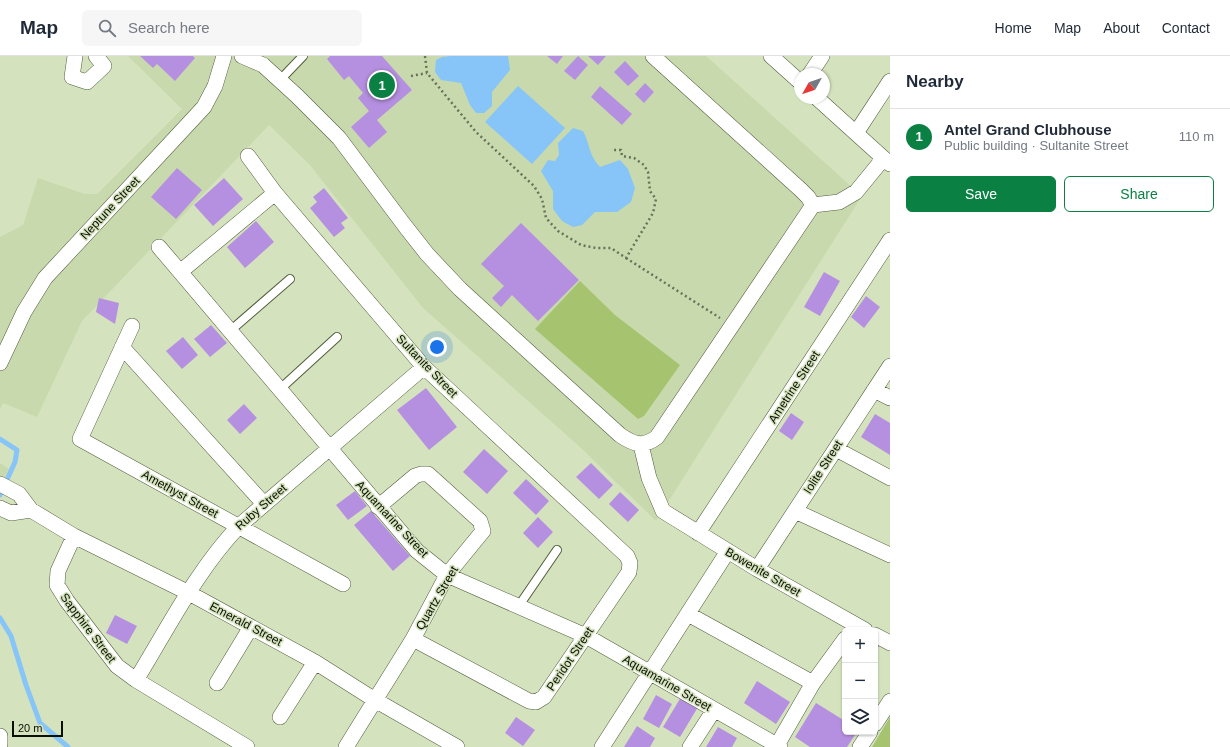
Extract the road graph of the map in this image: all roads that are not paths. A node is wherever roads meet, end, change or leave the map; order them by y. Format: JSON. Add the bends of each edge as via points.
{"nodes":[{"id":1,"x":74,"y":56,"type":"edge"},
{"id":2,"x":96,"y":56,"type":"edge"},
{"id":3,"x":224,"y":56,"type":"edge"},
{"id":4,"x":303,"y":56,"type":"edge"},
{"id":5,"x":653,"y":56,"type":"edge"},
{"id":6,"x":771,"y":56,"type":"edge"},
{"id":7,"x":822,"y":56,"type":"edge"},
{"id":8,"x":252,"y":58,"type":"edge"},
{"id":9,"x":814,"y":68,"type":"edge"},
{"id":10,"x":794,"y":77,"type":"edge"},
{"id":11,"x":280,"y":80,"type":"junction"},
{"id":12,"x":890,"y":80,"type":"edge"},
{"id":13,"x":824,"y":104,"type":"edge"},
{"id":14,"x":856,"y":133,"type":"junction"},
{"id":15,"x":248,"y":156,"type":"dead end"},
{"id":16,"x":887,"y":161,"type":"edge"},
{"id":17,"x":275,"y":193,"type":"junction"},
{"id":18,"x":812,"y":205,"type":"junction"},
{"id":19,"x":889,"y":241,"type":"edge"},
{"id":20,"x":159,"y":248,"type":"dead end"},
{"id":21,"x":180,"y":272,"type":"junction"},
{"id":22,"x":290,"y":279,"type":"dead end"},
{"id":23,"x":132,"y":326,"type":"dead end"},
{"id":24,"x":230,"y":331,"type":"junction"},
{"id":25,"x":337,"y":337,"type":"dead end"},
{"id":26,"x":122,"y":346,"type":"junction"},
{"id":27,"x":0,"y":364,"type":"edge"},
{"id":28,"x":890,"y":366,"type":"edge"},
{"id":29,"x":424,"y":367,"type":"junction"},
{"id":30,"x":280,"y":390,"type":"junction"},
{"id":31,"x":874,"y":390,"type":"junction"},
{"id":32,"x":890,"y":398,"type":"edge"},
{"id":33,"x":641,"y":445,"type":"junction"},
{"id":34,"x":329,"y":449,"type":"junction"},
{"id":35,"x":836,"y":449,"type":"junction"},
{"id":36,"x":890,"y":478,"type":"edge"},
{"id":37,"x":0,"y":484,"type":"edge"},
{"id":38,"x":264,"y":504,"type":"junction"},
{"id":39,"x":378,"y":507,"type":"junction"},
{"id":40,"x":0,"y":508,"type":"edge"},
{"id":41,"x":31,"y":510,"type":"junction"},
{"id":42,"x":795,"y":511,"type":"junction"},
{"id":43,"x":239,"y":526,"type":"junction"},
{"id":44,"x":698,"y":533,"type":"junction"},
{"id":45,"x":74,"y":536,"type":"junction"},
{"id":46,"x":557,"y":550,"type":"dead end"},
{"id":47,"x":728,"y":551,"type":"junction"},
{"id":48,"x":890,"y":555,"type":"edge"},
{"id":49,"x":627,"y":556,"type":"joint"},
{"id":50,"x":757,"y":569,"type":"junction"},
{"id":51,"x":447,"y":574,"type":"junction"},
{"id":52,"x":343,"y":584,"type":"dead end"},
{"id":53,"x":189,"y":593,"type":"junction"},
{"id":54,"x":518,"y":607,"type":"junction"},
{"id":55,"x":688,"y":614,"type":"junction"},
{"id":56,"x":251,"y":626,"type":"junction"},
{"id":57,"x":855,"y":627,"type":"edge"},
{"id":58,"x":586,"y":636,"type":"junction"},
{"id":59,"x":878,"y":637,"type":"edge"},
{"id":60,"x":413,"y":639,"type":"junction"},
{"id":61,"x":842,"y":643,"type":"edge"},
{"id":62,"x":890,"y":643,"type":"edge"},
{"id":63,"x":315,"y":662,"type":"junction"},
{"id":64,"x":650,"y":674,"type":"junction"},
{"id":65,"x":136,"y":680,"type":"junction"},
{"id":66,"x":217,"y":683,"type":"dead end"},
{"id":67,"x":813,"y":683,"type":"junction"},
{"id":68,"x":375,"y":700,"type":"junction"},
{"id":69,"x":890,"y":701,"type":"edge"},
{"id":70,"x":714,"y":710,"type":"junction"},
{"id":71,"x":280,"y":716,"type":"dead end"},
{"id":72,"x":878,"y":719,"type":"edge"},
{"id":73,"x":868,"y":735,"type":"edge"},
{"id":74,"x":0,"y":736,"type":"edge"},
{"id":75,"x":433,"y":742,"type":"edge"},
{"id":76,"x":0,"y":744,"type":"edge"},
{"id":77,"x":778,"y":746,"type":"edge"},
{"id":78,"x":247,"y":747,"type":"edge"},
{"id":79,"x":346,"y":747,"type":"edge"},
{"id":80,"x":457,"y":747,"type":"edge"},
{"id":81,"x":602,"y":747,"type":"edge"},
{"id":82,"x":690,"y":747,"type":"edge"},
{"id":83,"x":860,"y":747,"type":"edge"}],
"edges":[{"from":1,"to":2,"type":"street","via":[[72,77],[87,82],[104,66]]},
{"from":3,"to":27,"type":"street","name":"Neptune Street","via":[[215,86],[204,107],[45,278],[24,312]]},
{"from":4,"to":11,"type":"lane"},
{"from":5,"to":18,"type":"street","via":[[801,190]]},
{"from":6,"to":10,"type":"street"},
{"from":7,"to":9,"type":"street"},
{"from":8,"to":11,"type":"street"},
{"from":11,"to":33,"type":"street","via":[[339,138],[427,254],[460,289],[620,434],[630,442]]},
{"from":12,"to":14,"type":"street"},
{"from":13,"to":14,"type":"street"},
{"from":14,"to":16,"type":"street"},
{"from":15,"to":17,"type":"street","name":"Sultanite Street"},
{"from":16,"to":18,"type":"street","via":[[856,192],[839,202]]},
{"from":17,"to":21,"type":"street"},
{"from":17,"to":29,"type":"street","name":"Sultanite Street"},
{"from":18,"to":33,"type":"street","via":[[657,437]]},
{"from":19,"to":44,"type":"street","name":"Ametrine Street"},
{"from":20,"to":21,"type":"street","name":"Aquamarine Street"},
{"from":21,"to":24,"type":"street","name":"Aquamarine Street"},
{"from":22,"to":24,"type":"lane"},
{"from":23,"to":26,"type":"street"},
{"from":24,"to":30,"type":"street","name":"Aquamarine Street"},
{"from":25,"to":30,"type":"lane"},
{"from":26,"to":38,"type":"street"},
{"from":26,"to":43,"type":"street","name":"Amethyst Street","via":[[80,439]]},
{"from":28,"to":31,"type":"street","name":"Iolite Street"},
{"from":29,"to":34,"type":"street","name":"Ruby Street"},
{"from":29,"to":49,"type":"street","name":"Sultanite Street"},
{"from":30,"to":34,"type":"street","name":"Aquamarine Street"},
{"from":31,"to":32,"type":"street"},
{"from":31,"to":35,"type":"street","name":"Iolite Street"},
{"from":33,"to":44,"type":"street","name":"Bowenite Street","via":[[649,478],[663,511]]},
{"from":34,"to":38,"type":"street","name":"Ruby Street"},
{"from":34,"to":39,"type":"street","name":"Aquamarine Street"},
{"from":35,"to":36,"type":"street"},
{"from":35,"to":42,"type":"street","name":"Iolite Street"},
{"from":37,"to":41,"type":"street","name":"Emerald Street","via":[[19,494]]},
{"from":38,"to":43,"type":"street","name":"Ruby Street"},
{"from":39,"to":51,"type":"street","name":"Aquamarine Street","via":[[417,551]]},
{"from":39,"to":51,"type":"street","name":"Quartz Street","via":[[415,476],[428,474],[480,520],[483,531]]},
{"from":40,"to":41,"type":"street","via":[[11,513]]},
{"from":41,"to":45,"type":"street","name":"Emerald Street"},
{"from":42,"to":48,"type":"street"},
{"from":42,"to":50,"type":"street","name":"Iolite Street"},
{"from":43,"to":52,"type":"street","name":"Amethyst Street"},
{"from":43,"to":53,"type":"street","name":"Ruby Street","via":[[225,541]]},
{"from":44,"to":47,"type":"street","name":"Bowenite Street"},
{"from":45,"to":53,"type":"street","name":"Emerald Street"},
{"from":45,"to":65,"type":"street","name":"Sapphire Street","via":[[58,571],[57,585],[117,666]]},
{"from":46,"to":54,"type":"lane"},
{"from":47,"to":50,"type":"street","name":"Bowenite Street"},
{"from":47,"to":55,"type":"street"},
{"from":49,"to":58,"type":"street","name":"Peridot Street","via":[[630,563],[629,572]]},
{"from":50,"to":57,"type":"street","name":"Bowenite Street"},
{"from":51,"to":54,"type":"street","name":"Aquamarine Street"},
{"from":51,"to":60,"type":"street","name":"Quartz Street"},
{"from":53,"to":56,"type":"street","name":"Emerald Street"},
{"from":53,"to":65,"type":"street","name":"Ruby Street"},
{"from":54,"to":58,"type":"street","name":"Aquamarine Street"},
{"from":55,"to":64,"type":"street"},
{"from":55,"to":67,"type":"street"},
{"from":56,"to":63,"type":"street","name":"Emerald Street"},
{"from":56,"to":66,"type":"street"},
{"from":58,"to":60,"type":"street","name":"Peridot Street","via":[[544,697],[536,702],[529,701]]},
{"from":58,"to":64,"type":"street","name":"Aquamarine Street"},
{"from":59,"to":62,"type":"street"},
{"from":60,"to":68,"type":"street","name":"Quartz Street"},
{"from":61,"to":67,"type":"street"},
{"from":63,"to":68,"type":"street","name":"Emerald Street"},
{"from":63,"to":71,"type":"street"},
{"from":64,"to":70,"type":"street","name":"Aquamarine Street"},
{"from":64,"to":81,"type":"street"},
{"from":65,"to":78,"type":"street","name":"Sapphire Street"},
{"from":67,"to":77,"type":"street"},
{"from":68,"to":75,"type":"street","name":"Emerald Street"},
{"from":68,"to":79,"type":"street","name":"Quartz Street"},
{"from":69,"to":72,"type":"street"},
{"from":70,"to":77,"type":"street","name":"Aquamarine Street"},
{"from":70,"to":82,"type":"street"},
{"from":73,"to":83,"type":"street"},
{"from":74,"to":76,"type":"street"},
{"from":75,"to":80,"type":"street","name":"Emerald Street"}]}
